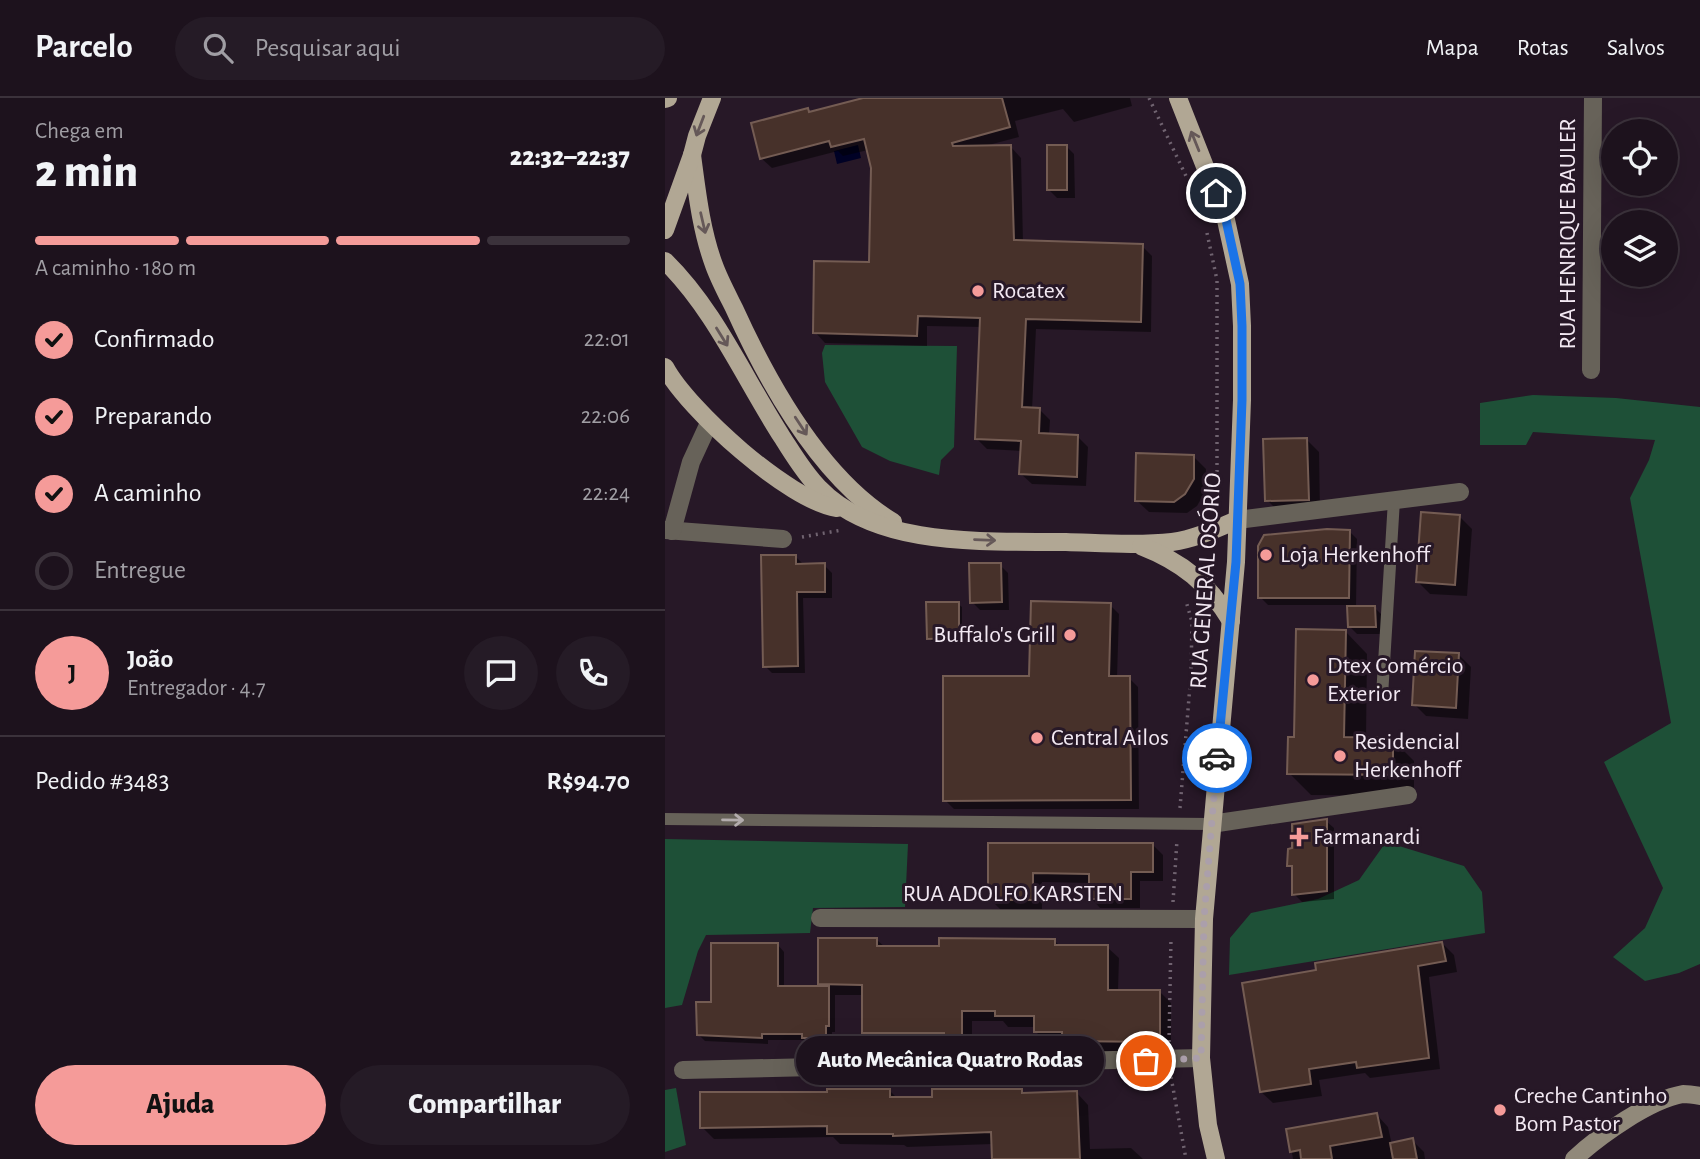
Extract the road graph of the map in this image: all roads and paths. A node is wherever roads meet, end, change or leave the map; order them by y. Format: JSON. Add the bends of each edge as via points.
{"nodes":[{"id":1,"x":712,"y":98,"type":"edge"},
{"id":2,"x":1149,"y":98,"type":"edge"},
{"id":3,"x":1178,"y":98,"type":"edge"},
{"id":4,"x":1594,"y":98,"type":"edge"},
{"id":5,"x":692,"y":155,"type":"junction"},
{"id":6,"x":1190,"y":186,"type":"dead end"},
{"id":7,"x":1205,"y":224,"type":"dead end"},
{"id":8,"x":665,"y":230,"type":"edge"},
{"id":9,"x":665,"y":261,"type":"edge"},
{"id":10,"x":665,"y":367,"type":"edge"},
{"id":11,"x":1591,"y":370,"type":"dead end"},
{"id":12,"x":709,"y":424,"type":"junction"},
{"id":13,"x":1460,"y":492,"type":"dead end"},
{"id":14,"x":1394,"y":500,"type":"junction"},
{"id":15,"x":1208,"y":506,"type":"dead end"},
{"id":16,"x":855,"y":514,"type":"junction"},
{"id":17,"x":1237,"y":520,"type":"junction"},
{"id":18,"x":669,"y":530,"type":"edge"},
{"id":19,"x":916,"y":536,"type":"junction"},
{"id":20,"x":783,"y":539,"type":"joint"},
{"id":21,"x":1134,"y":544,"type":"junction"},
{"id":22,"x":1186,"y":601,"type":"dead end"},
{"id":23,"x":1231,"y":621,"type":"junction"},
{"id":24,"x":1382,"y":696,"type":"dead end"},
{"id":25,"x":1408,"y":795,"type":"dead end"},
{"id":26,"x":665,"y":819,"type":"edge"},
{"id":27,"x":1211,"y":824,"type":"junction"},
{"id":28,"x":1178,"y":825,"type":"junction"},
{"id":29,"x":821,"y":918,"type":"dead end"},
{"id":30,"x":1171,"y":919,"type":"junction"},
{"id":31,"x":1204,"y":919,"type":"junction"},
{"id":32,"x":1201,"y":1058,"type":"junction"},
{"id":33,"x":1168,"y":1060,"type":"junction"},
{"id":34,"x":683,"y":1070,"type":"dead end"},
{"id":35,"x":1700,"y":1096,"type":"edge"},
{"id":36,"x":1187,"y":1159,"type":"edge"},
{"id":37,"x":1216,"y":1159,"type":"edge"},
{"id":38,"x":1574,"y":1159,"type":"edge"}],
"edges":[{"from":1,"to":5,"type":"main road","one_way":true},
{"from":2,"to":6,"type":"path"},
{"from":17,"to":3,"type":"main road","name":"RUA GENERAL OSÓRIO","one_way":true,"via":[[1240,284],[1226,220]]},
{"from":4,"to":11,"type":"street","name":"RUA HENRIQUE BAULER"},
{"from":5,"to":8,"type":"main road"},
{"from":5,"to":19,"type":"main road","one_way":true,"via":[[713,264],[774,384],[804,432],[858,498]]},
{"from":7,"to":15,"type":"path","via":[[1217,279],[1217,493]]},
{"from":9,"to":16,"type":"main road","one_way":true,"via":[[722,335],[802,468],[820,490]]},
{"from":10,"to":12,"type":"main road"},
{"from":12,"to":16,"type":"main road","via":[[793,489],[823,506]]},
{"from":12,"to":18,"type":"street"},
{"from":13,"to":14,"type":"street"},
{"from":14,"to":17,"type":"street"},
{"from":14,"to":24,"type":"lane"},
{"from":16,"to":19,"type":"main road"},
{"from":16,"to":20,"type":"path","via":[[839,532]]},
{"from":17,"to":21,"type":"main road","via":[[1194,537]]},
{"from":17,"to":23,"type":"main road","name":"RUA GENERAL OSÓRIO"},
{"from":18,"to":20,"type":"street"},
{"from":19,"to":21,"type":"main road","one_way":true},
{"from":21,"to":23,"type":"main road","via":[[1192,572]]},
{"from":22,"to":28,"type":"path","via":[[1192,622],[1191,673]]},
{"from":23,"to":27,"type":"main road","name":"RUA GENERAL OSÓRIO"},
{"from":25,"to":27,"type":"street"},
{"from":26,"to":28,"type":"lane","one_way":true},
{"from":27,"to":28,"type":"lane"},
{"from":27,"to":31,"type":"main road","name":"RUA GENERAL OSÓRIO"},
{"from":28,"to":30,"type":"path"},
{"from":29,"to":30,"type":"street","name":"RUA ADOLFO KARSTEN"},
{"from":30,"to":31,"type":"street","name":"RUA ADOLFO KARSTEN"},
{"from":30,"to":33,"type":"path"},
{"from":31,"to":32,"type":"main road","name":"RUA GENERAL OSÓRIO"},
{"from":32,"to":33,"type":"street"},
{"from":32,"to":37,"type":"main road","name":"RUA GENERAL OSÓRIO"},
{"from":33,"to":34,"type":"street"},
{"from":33,"to":36,"type":"path"},
{"from":35,"to":38,"type":"main road","via":[[1684,1094],[1653,1106],[1614,1126]]}]}
